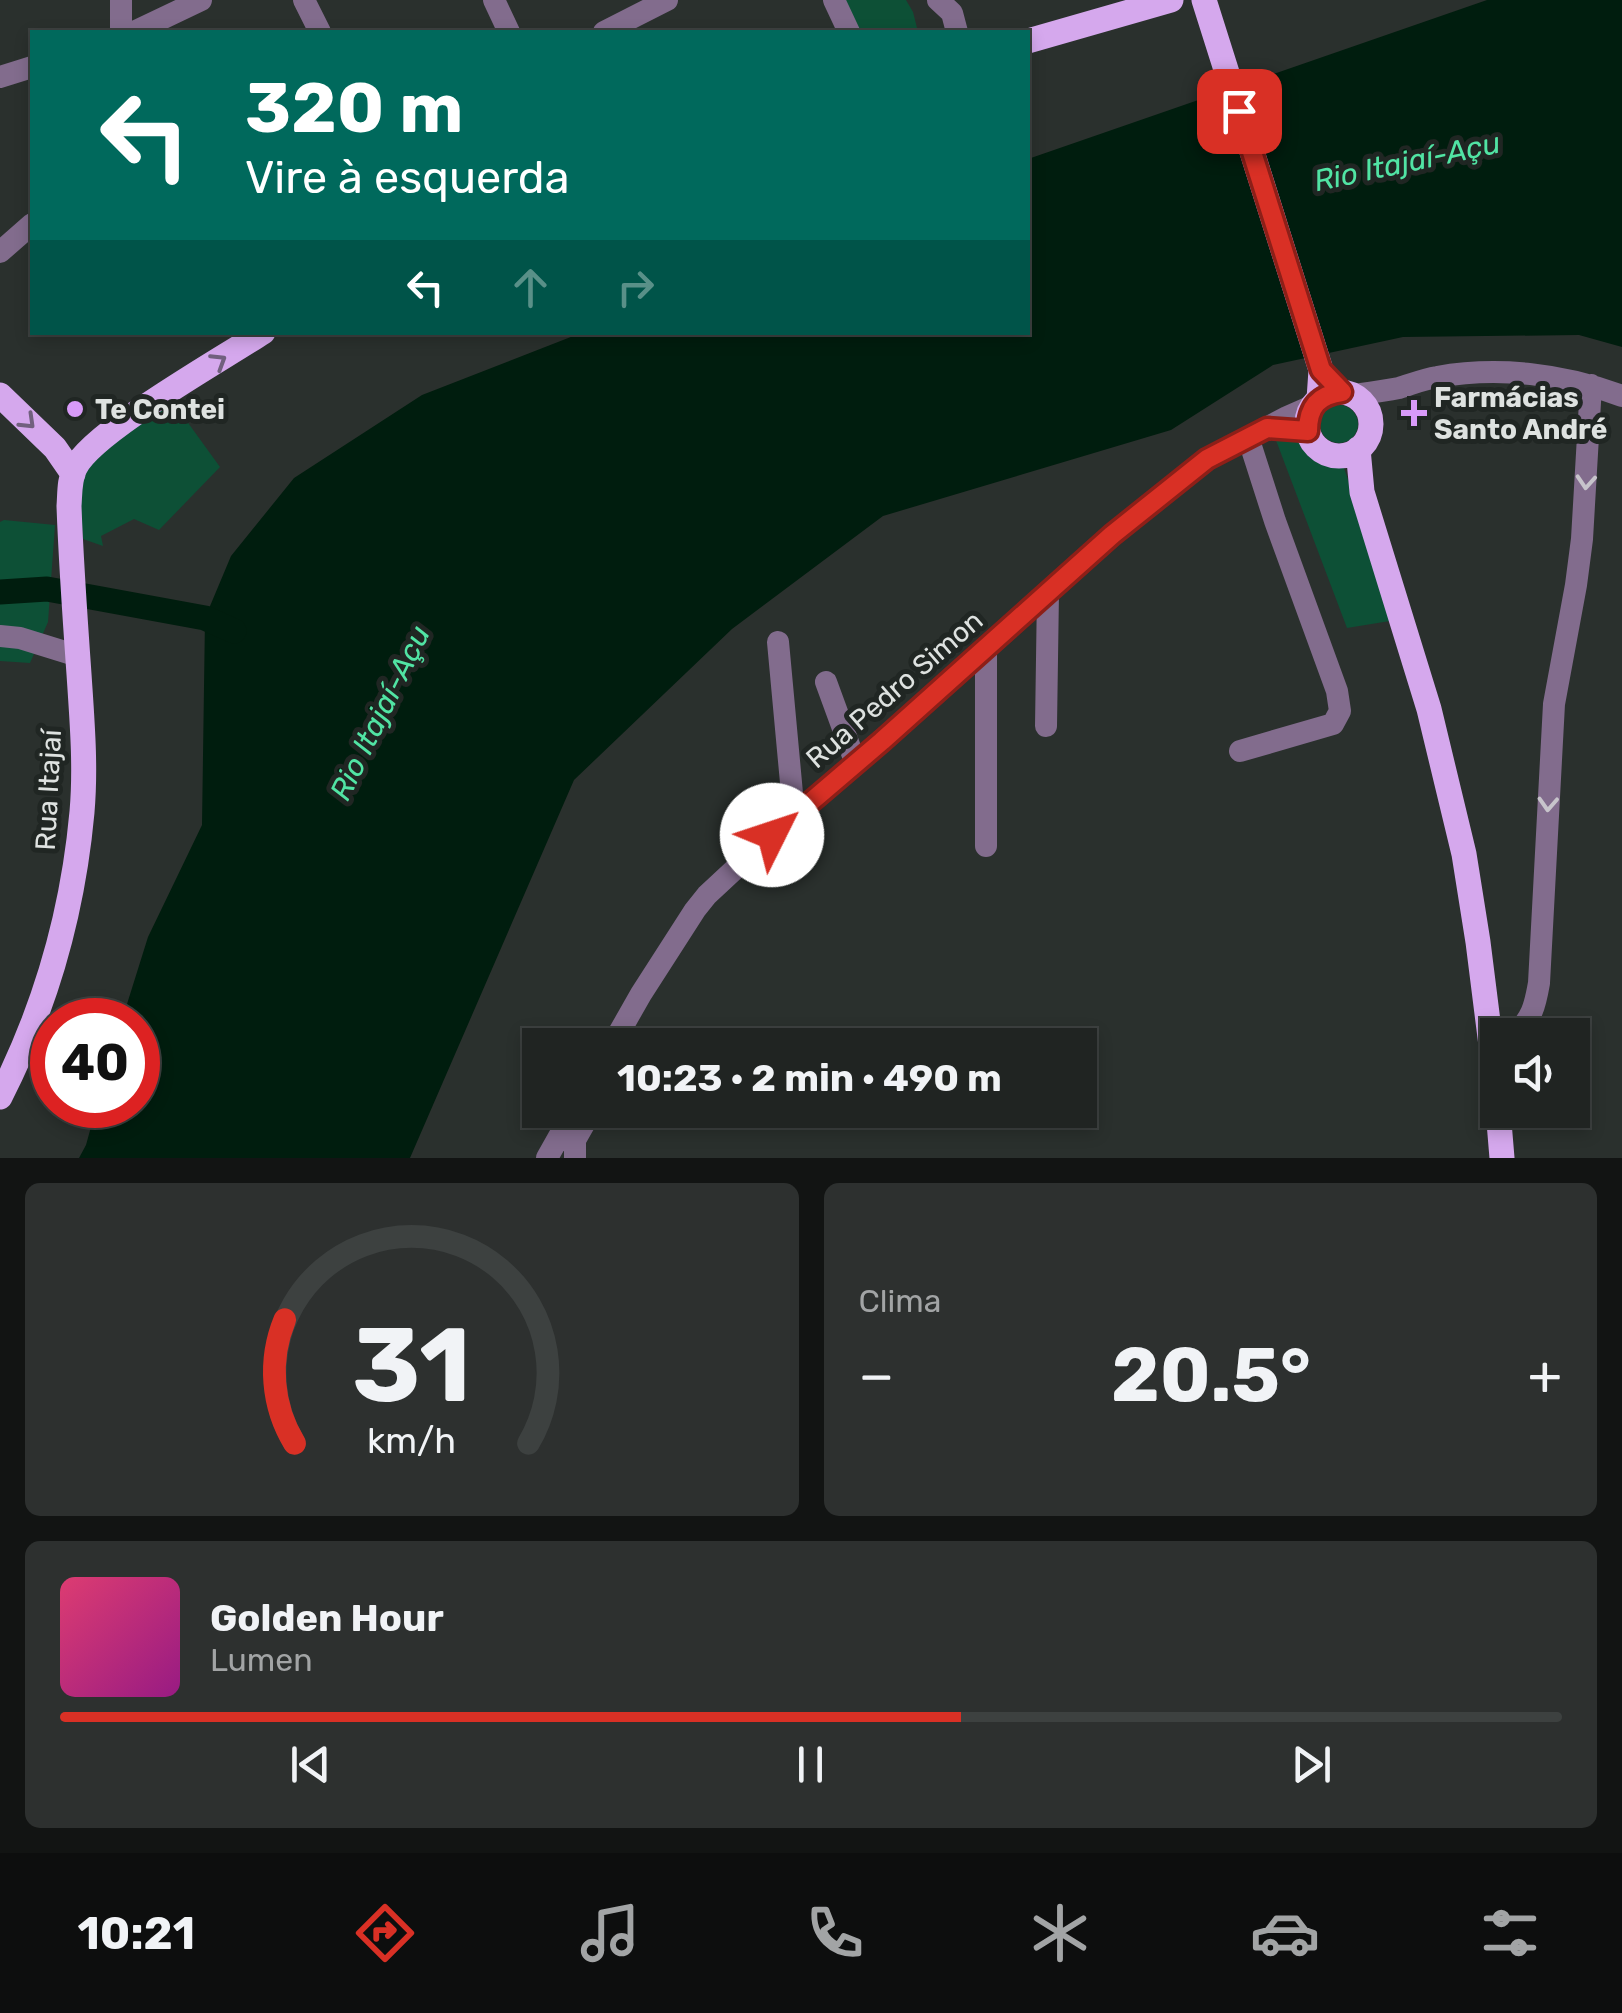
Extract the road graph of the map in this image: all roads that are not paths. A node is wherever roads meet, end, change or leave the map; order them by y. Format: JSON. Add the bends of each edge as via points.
{"nodes":[{"id":1,"x":121,"y":0,"type":"edge"},
{"id":2,"x":201,"y":0,"type":"edge"},
{"id":3,"x":304,"y":0,"type":"edge"},
{"id":4,"x":494,"y":0,"type":"edge"},
{"id":5,"x":667,"y":0,"type":"edge"},
{"id":6,"x":834,"y":0,"type":"edge"},
{"id":7,"x":938,"y":0,"type":"edge"},
{"id":8,"x":1171,"y":0,"type":"edge"},
{"id":9,"x":1204,"y":0,"type":"edge"},
{"id":10,"x":121,"y":30,"type":"edge"},
{"id":11,"x":149,"y":30,"type":"edge"},
{"id":12,"x":319,"y":30,"type":"edge"},
{"id":13,"x":508,"y":30,"type":"edge"},
{"id":14,"x":608,"y":30,"type":"edge"},
{"id":15,"x":847,"y":30,"type":"edge"},
{"id":16,"x":957,"y":30,"type":"edge"},
{"id":17,"x":1030,"y":40,"type":"edge"},
{"id":18,"x":30,"y":68,"type":"edge"},
{"id":19,"x":0,"y":78,"type":"edge"},
{"id":20,"x":258,"y":335,"type":"edge"},
{"id":21,"x":1591,"y":385,"type":"junction"},
{"id":22,"x":0,"y":396,"type":"edge"},
{"id":23,"x":1622,"y":396,"type":"edge"},
{"id":24,"x":1334,"y":406,"type":"junction"},
{"id":25,"x":1258,"y":433,"type":"junction"},
{"id":26,"x":1348,"y":452,"type":"junction"},
{"id":27,"x":77,"y":466,"type":"junction"},
{"id":28,"x":1048,"y":592,"type":"junction"},
{"id":29,"x":0,"y":636,"type":"edge"},
{"id":30,"x":778,"y":642,"type":"dead end"},
{"id":31,"x":77,"y":649,"type":"junction"},
{"id":32,"x":986,"y":649,"type":"junction"},
{"id":33,"x":826,"y":682,"type":"dead end"},
{"id":34,"x":1046,"y":726,"type":"dead end"},
{"id":35,"x":1240,"y":751,"type":"dead end"},
{"id":36,"x":856,"y":764,"type":"junction"},
{"id":37,"x":794,"y":814,"type":"junction"},
{"id":38,"x":986,"y":846,"type":"dead end"},
{"id":39,"x":1497,"y":1018,"type":"edge"},
{"id":40,"x":1530,"y":1018,"type":"edge"},
{"id":41,"x":622,"y":1028,"type":"edge"},
{"id":42,"x":0,"y":1097,"type":"edge"},
{"id":43,"x":564,"y":1128,"type":"edge"},
{"id":44,"x":581,"y":1128,"type":"edge"},
{"id":45,"x":1500,"y":1128,"type":"edge"},
{"id":46,"x":546,"y":1158,"type":"edge"},
{"id":47,"x":575,"y":1158,"type":"edge"},
{"id":48,"x":1502,"y":1158,"type":"edge"}],
"edges":[{"from":1,"to":10,"type":"street"},
{"from":2,"to":11,"type":"street"},
{"from":3,"to":12,"type":"street"},
{"from":4,"to":13,"type":"street"},
{"from":5,"to":14,"type":"street"},
{"from":6,"to":15,"type":"street"},
{"from":7,"to":16,"type":"street"},
{"from":8,"to":17,"type":"main road"},
{"from":9,"to":24,"type":"main road"},
{"from":18,"to":19,"type":"street"},
{"from":27,"to":20,"type":"main road","one_way":true,"via":[[108,433]]},
{"from":21,"to":23,"type":"street"},
{"from":21,"to":24,"type":"street","name":"Rua Pedro Simon","via":[[1504,373],[1435,377]]},
{"from":21,"to":40,"type":"street","one_way":true,"via":[[1580,554],[1554,704],[1539,983]]},
{"from":22,"to":27,"type":"main road","one_way":true},
{"from":24,"to":25,"type":"street","name":"Rua Pedro Simon"},
{"from":24,"to":26,"type":"main road","via":[[1316,446]]},
{"from":24,"to":26,"type":"main road","via":[[1371,421],[1370,432]]},
{"from":25,"to":28,"type":"street","name":"Rua Pedro Simon","via":[[1207,459]]},
{"from":25,"to":35,"type":"street","via":[[1274,521],[1340,711],[1333,724]]},
{"from":26,"to":39,"type":"main road","via":[[1446,774]]},
{"from":27,"to":31,"type":"main road","name":"Rua Itajaí","via":[[69,506]]},
{"from":28,"to":32,"type":"street","name":"Rua Pedro Simon"},
{"from":28,"to":34,"type":"street"},
{"from":29,"to":31,"type":"street"},
{"from":30,"to":37,"type":"street"},
{"from":31,"to":42,"type":"main road","name":"Rua Itajaí","via":[[83,781],[75,865],[59,945]]},
{"from":32,"to":36,"type":"street","name":"Rua Pedro Simon"},
{"from":32,"to":38,"type":"street"},
{"from":33,"to":36,"type":"street"},
{"from":36,"to":37,"type":"street","name":"Rua Pedro Simon"},
{"from":37,"to":41,"type":"street","name":"Rua Pedro Simon","via":[[707,895]]},
{"from":43,"to":46,"type":"street"},
{"from":44,"to":47,"type":"street"},
{"from":45,"to":48,"type":"main road"}]}
